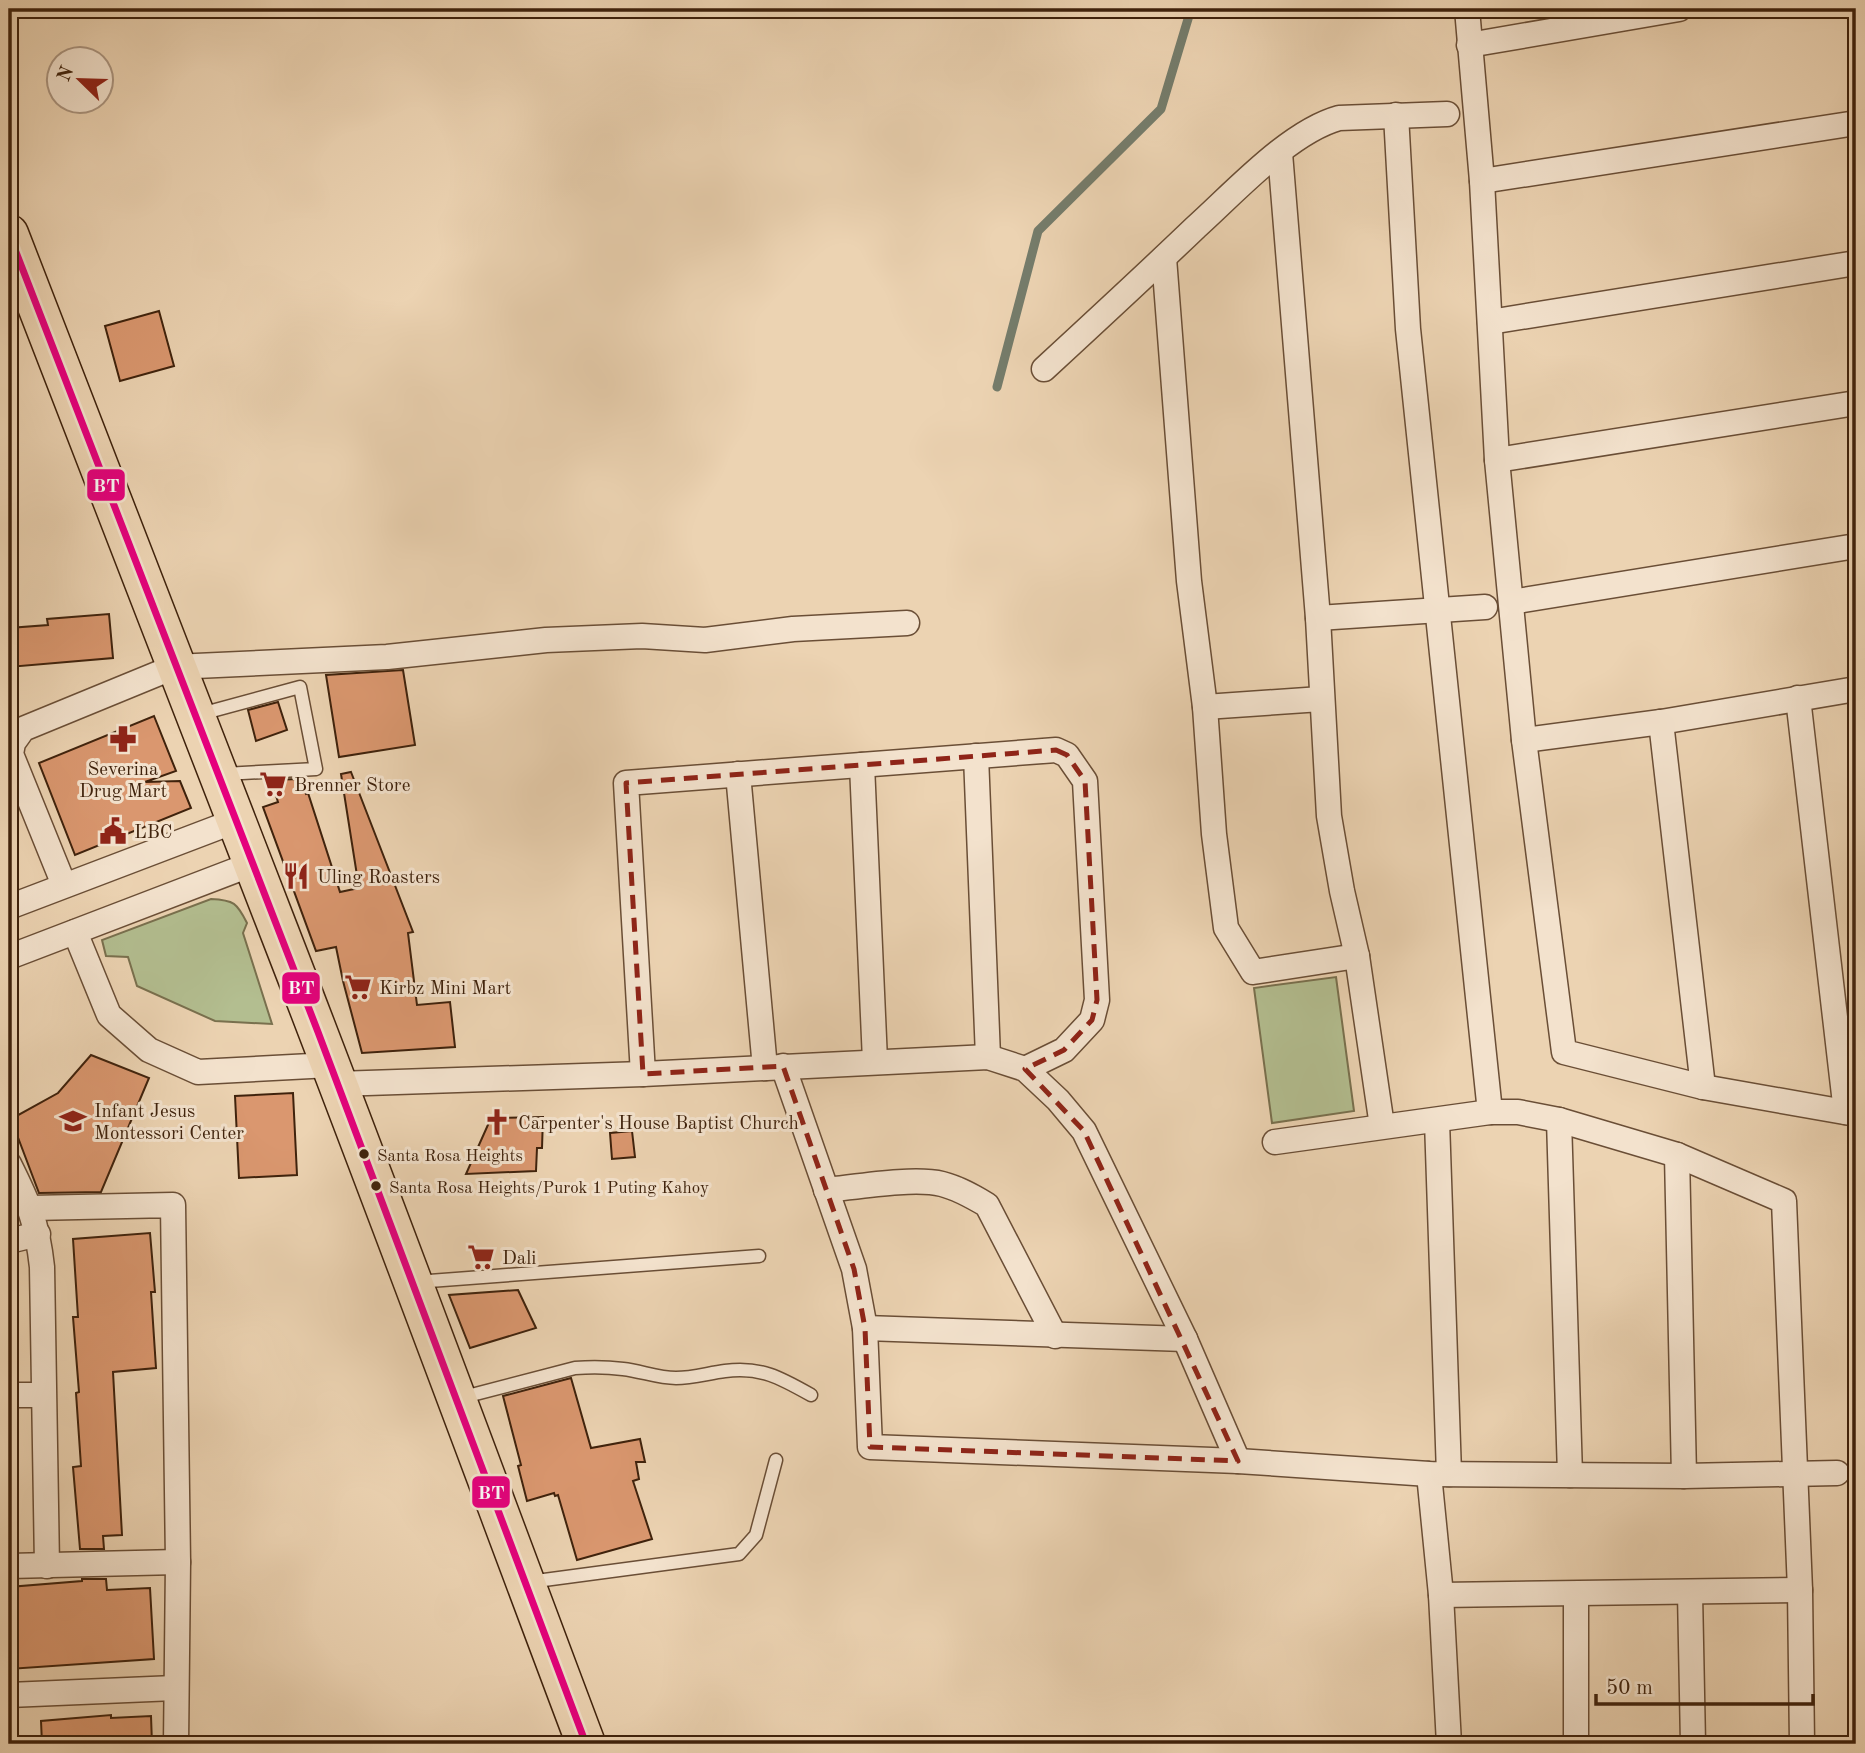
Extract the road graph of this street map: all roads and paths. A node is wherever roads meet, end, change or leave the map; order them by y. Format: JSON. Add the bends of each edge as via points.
{"nodes":[{"id":1,"x":1466,"y":9,"type":"edge"},
{"id":2,"x":1679,"y":9,"type":"edge"},
{"id":3,"x":1469,"y":45,"type":"junction"},
{"id":4,"x":1396,"y":114,"type":"junction"},
{"id":5,"x":1447,"y":114,"type":"dead end"},
{"id":6,"x":1856,"y":123,"type":"edge"},
{"id":7,"x":1279,"y":153,"type":"junction"},
{"id":8,"x":1482,"y":181,"type":"junction"},
{"id":9,"x":9,"y":234,"type":"edge"},
{"id":10,"x":1164,"y":258,"type":"junction"},
{"id":11,"x":1856,"y":263,"type":"edge"},
{"id":12,"x":1490,"y":322,"type":"junction"},
{"id":13,"x":1044,"y":369,"type":"dead end"},
{"id":14,"x":1856,"y":403,"type":"edge"},
{"id":15,"x":1497,"y":460,"type":"junction"},
{"id":16,"x":1856,"y":546,"type":"edge"},
{"id":17,"x":1511,"y":602,"type":"junction"},
{"id":18,"x":1485,"y":607,"type":"dead end"},
{"id":19,"x":1436,"y":610,"type":"junction"},
{"id":20,"x":1318,"y":618,"type":"junction"},
{"id":21,"x":907,"y":623,"type":"dead end"},
{"id":22,"x":174,"y":667,"type":"junction"},
{"id":23,"x":1856,"y":689,"type":"edge"},
{"id":24,"x":1798,"y":698,"type":"junction"},
{"id":25,"x":1321,"y":699,"type":"junction"},
{"id":26,"x":1205,"y":707,"type":"junction"},
{"id":27,"x":193,"y":717,"type":"junction"},
{"id":28,"x":16,"y":721,"type":"edge"},
{"id":29,"x":1661,"y":722,"type":"junction"},
{"id":30,"x":1524,"y":740,"type":"junction"},
{"id":31,"x":976,"y":756,"type":"junction"},
{"id":32,"x":862,"y":765,"type":"junction"},
{"id":33,"x":738,"y":774,"type":"junction"},
{"id":34,"x":217,"y":775,"type":"junction"},
{"id":35,"x":235,"y":821,"type":"junction"},
{"id":36,"x":252,"y":864,"type":"junction"},
{"id":37,"x":64,"y":885,"type":"junction"},
{"id":38,"x":9,"y":907,"type":"edge"},
{"id":39,"x":75,"y":932,"type":"junction"},
{"id":40,"x":1357,"y":956,"type":"junction"},
{"id":41,"x":9,"y":957,"type":"edge"},
{"id":42,"x":988,"y":1057,"type":"junction"},
{"id":43,"x":875,"y":1061,"type":"junction"},
{"id":44,"x":774,"y":1067,"type":"junction"},
{"id":45,"x":1025,"y":1069,"type":"junction"},
{"id":46,"x":333,"y":1074,"type":"junction"},
{"id":47,"x":643,"y":1074,"type":"junction"},
{"id":48,"x":1703,"y":1087,"type":"junction"},
{"id":49,"x":1490,"y":1112,"type":"junction"},
{"id":50,"x":1851,"y":1113,"type":"edge"},
{"id":51,"x":1559,"y":1120,"type":"junction"},
{"id":52,"x":1437,"y":1121,"type":"junction"},
{"id":53,"x":1382,"y":1126,"type":"junction"},
{"id":54,"x":1275,"y":1142,"type":"dead end"},
{"id":55,"x":1677,"y":1155,"type":"junction"},
{"id":56,"x":9,"y":1164,"type":"edge"},
{"id":57,"x":826,"y":1190,"type":"junction"},
{"id":58,"x":31,"y":1208,"type":"junction"},
{"id":59,"x":38,"y":1234,"type":"junction"},
{"id":60,"x":9,"y":1241,"type":"edge"},
{"id":61,"x":759,"y":1256,"type":"dead end"},
{"id":62,"x":412,"y":1282,"type":"junction"},
{"id":63,"x":865,"y":1328,"type":"junction"},
{"id":64,"x":1055,"y":1336,"type":"junction"},
{"id":65,"x":1185,"y":1339,"type":"junction"},
{"id":66,"x":9,"y":1395,"type":"edge"},
{"id":67,"x":42,"y":1395,"type":"junction"},
{"id":68,"x":811,"y":1395,"type":"dead end"},
{"id":69,"x":456,"y":1399,"type":"junction"},
{"id":70,"x":776,"y":1460,"type":"dead end"},
{"id":71,"x":1238,"y":1461,"type":"junction"},
{"id":72,"x":1794,"y":1473,"type":"junction"},
{"id":73,"x":1837,"y":1473,"type":"dead end"},
{"id":74,"x":1438,"y":1474,"type":"junction"},
{"id":75,"x":1570,"y":1475,"type":"junction"},
{"id":76,"x":1684,"y":1476,"type":"junction"},
{"id":77,"x":178,"y":1562,"type":"junction"},
{"id":78,"x":9,"y":1566,"type":"edge"},
{"id":79,"x":47,"y":1566,"type":"junction"},
{"id":80,"x":525,"y":1583,"type":"junction"},
{"id":81,"x":1800,"y":1590,"type":"junction"},
{"id":82,"x":1690,"y":1593,"type":"junction"},
{"id":83,"x":1576,"y":1594,"type":"junction"},
{"id":84,"x":1441,"y":1595,"type":"junction"},
{"id":85,"x":176,"y":1688,"type":"junction"},
{"id":86,"x":9,"y":1695,"type":"edge"},
{"id":87,"x":176,"y":1744,"type":"edge"},
{"id":88,"x":586,"y":1744,"type":"edge"},
{"id":89,"x":1449,"y":1744,"type":"edge"},
{"id":90,"x":1576,"y":1744,"type":"edge"},
{"id":91,"x":1693,"y":1744,"type":"edge"},
{"id":92,"x":1802,"y":1744,"type":"edge"}],
"edges":[{"from":1,"to":3,"type":"street"},
{"from":2,"to":3,"type":"street"},
{"from":3,"to":8,"type":"street"},
{"from":4,"to":5,"type":"street"},
{"from":4,"to":7,"type":"street","via":[[1324,122]]},
{"from":4,"to":19,"type":"street","via":[[1408,329]]},
{"from":6,"to":8,"type":"street"},
{"from":7,"to":10,"type":"street"},
{"from":7,"to":20,"type":"street"},
{"from":8,"to":12,"type":"street"},
{"from":9,"to":22,"type":"main road"},
{"from":10,"to":13,"type":"street"},
{"from":10,"to":26,"type":"street","via":[[1189,581]]},
{"from":11,"to":12,"type":"street"},
{"from":12,"to":15,"type":"street"},
{"from":14,"to":15,"type":"street"},
{"from":15,"to":17,"type":"street"},
{"from":16,"to":17,"type":"street"},
{"from":17,"to":30,"type":"street"},
{"from":18,"to":19,"type":"street"},
{"from":19,"to":20,"type":"street"},
{"from":19,"to":49,"type":"street"},
{"from":20,"to":25,"type":"street"},
{"from":21,"to":22,"type":"street","via":[[793,629],[705,640],[642,636],[546,640],[387,657]]},
{"from":22,"to":27,"type":"main road"},
{"from":22,"to":28,"type":"street"},
{"from":23,"to":24,"type":"street"},
{"from":24,"to":29,"type":"street"},
{"from":24,"to":50,"type":"street"},
{"from":25,"to":26,"type":"street"},
{"from":25,"to":40,"type":"street","via":[[1329,816]]},
{"from":26,"to":40,"type":"street","via":[[1226,928],[1253,972]]},
{"from":27,"to":34,"type":"main road"},
{"from":27,"to":34,"type":"lane","via":[[300,687],[316,769]]},
{"from":28,"to":37,"type":"street","via":[[11,754]]},
{"from":29,"to":30,"type":"street"},
{"from":29,"to":48,"type":"street"},
{"from":30,"to":48,"type":"street","via":[[1564,1052]]},
{"from":31,"to":32,"type":"street"},
{"from":31,"to":42,"type":"street"},
{"from":31,"to":45,"type":"street","via":[[1056,750],[1067,755],[1085,781],[1097,1000],[1092,1020],[1064,1050]]},
{"from":32,"to":33,"type":"street"},
{"from":32,"to":43,"type":"street"},
{"from":33,"to":44,"type":"street"},
{"from":33,"to":47,"type":"street","via":[[626,783]]},
{"from":34,"to":35,"type":"main road"},
{"from":35,"to":36,"type":"main road"},
{"from":35,"to":37,"type":"street"},
{"from":36,"to":39,"type":"street"},
{"from":36,"to":46,"type":"main road"},
{"from":37,"to":38,"type":"street"},
{"from":39,"to":41,"type":"street"},
{"from":39,"to":46,"type":"street","via":[[109,1015],[149,1050],[198,1072]]},
{"from":40,"to":53,"type":"street"},
{"from":42,"to":43,"type":"street"},
{"from":42,"to":45,"type":"street"},
{"from":43,"to":44,"type":"street"},
{"from":44,"to":47,"type":"street"},
{"from":44,"to":57,"type":"street"},
{"from":45,"to":65,"type":"street","via":[[1084,1131]]},
{"from":46,"to":47,"type":"street"},
{"from":46,"to":62,"type":"main road"},
{"from":48,"to":50,"type":"street"},
{"from":49,"to":51,"type":"street"},
{"from":49,"to":52,"type":"street"},
{"from":51,"to":55,"type":"street"},
{"from":51,"to":75,"type":"street"},
{"from":52,"to":53,"type":"street"},
{"from":52,"to":74,"type":"street"},
{"from":53,"to":54,"type":"street"},
{"from":55,"to":72,"type":"street","via":[[1784,1200]]},
{"from":55,"to":76,"type":"street"},
{"from":56,"to":58,"type":"street"},
{"from":57,"to":63,"type":"street","via":[[855,1269]]},
{"from":57,"to":64,"type":"street","via":[[939,1183],[987,1205]]},
{"from":58,"to":59,"type":"street"},
{"from":58,"to":77,"type":"street","via":[[173,1205]]},
{"from":59,"to":60,"type":"street"},
{"from":59,"to":67,"type":"street"},
{"from":61,"to":62,"type":"lane"},
{"from":62,"to":69,"type":"main road"},
{"from":63,"to":64,"type":"street"},
{"from":63,"to":71,"type":"street","via":[[870,1447]]},
{"from":64,"to":65,"type":"street"},
{"from":65,"to":71,"type":"street"},
{"from":66,"to":67,"type":"street"},
{"from":67,"to":79,"type":"street"},
{"from":68,"to":69,"type":"lane","via":[[757,1370],[678,1378],[593,1367]]},
{"from":69,"to":80,"type":"main road"},
{"from":70,"to":80,"type":"lane","via":[[756,1535],[739,1554]]},
{"from":71,"to":74,"type":"street"},
{"from":72,"to":73,"type":"street"},
{"from":72,"to":76,"type":"street"},
{"from":72,"to":81,"type":"street"},
{"from":74,"to":75,"type":"street"},
{"from":74,"to":84,"type":"street"},
{"from":75,"to":76,"type":"street"},
{"from":77,"to":79,"type":"street"},
{"from":77,"to":85,"type":"street"},
{"from":78,"to":79,"type":"street"},
{"from":80,"to":88,"type":"main road"},
{"from":81,"to":82,"type":"street"},
{"from":81,"to":92,"type":"street"},
{"from":82,"to":83,"type":"street"},
{"from":82,"to":91,"type":"street"},
{"from":83,"to":84,"type":"street"},
{"from":83,"to":90,"type":"street"},
{"from":84,"to":89,"type":"street"},
{"from":85,"to":86,"type":"street"},
{"from":85,"to":87,"type":"street"}]}
